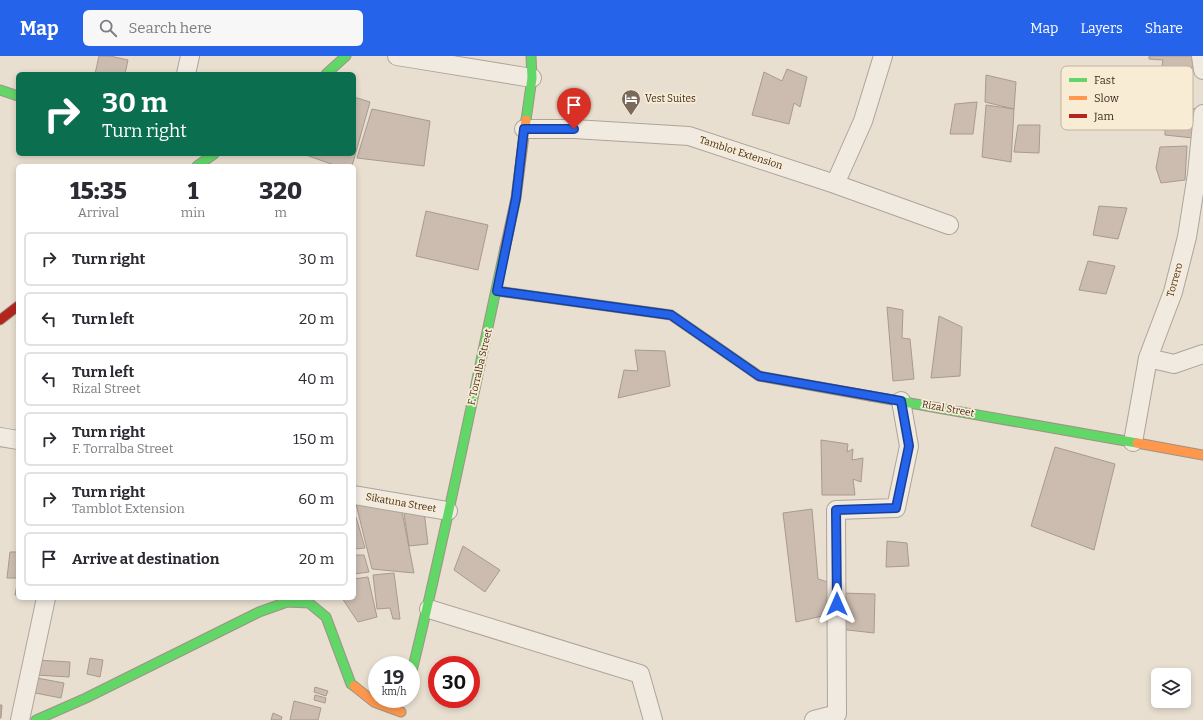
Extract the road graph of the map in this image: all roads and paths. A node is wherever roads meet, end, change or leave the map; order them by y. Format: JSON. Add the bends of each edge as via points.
{"nodes":[{"id":1,"x":190,"y":56,"type":"edge"},
{"id":2,"x":346,"y":56,"type":"edge"},
{"id":3,"x":397,"y":56,"type":"edge"},
{"id":4,"x":531,"y":56,"type":"edge"},
{"id":5,"x":883,"y":56,"type":"edge"},
{"id":6,"x":1201,"y":56,"type":"edge"},
{"id":7,"x":1203,"y":70,"type":"edge"},
{"id":8,"x":186,"y":72,"type":"edge"},
{"id":9,"x":328,"y":72,"type":"edge"},
{"id":10,"x":532,"y":78,"type":"junction"},
{"id":11,"x":0,"y":90,"type":"edge"},
{"id":12,"x":16,"y":95,"type":"edge"},
{"id":13,"x":1203,"y":114,"type":"edge"},
{"id":14,"x":524,"y":129,"type":"junction"},
{"id":15,"x":210,"y":156,"type":"edge"},
{"id":16,"x":200,"y":164,"type":"edge"},
{"id":17,"x":835,"y":184,"type":"junction"},
{"id":18,"x":949,"y":224,"type":"dead end"},
{"id":19,"x":497,"y":291,"type":"junction"},
{"id":20,"x":16,"y":308,"type":"edge"},
{"id":21,"x":0,"y":320,"type":"edge"},
{"id":22,"x":1203,"y":354,"type":"edge"},
{"id":23,"x":1148,"y":358,"type":"junction"},
{"id":24,"x":901,"y":401,"type":"junction"},
{"id":25,"x":0,"y":437,"type":"edge"},
{"id":26,"x":16,"y":440,"type":"edge"},
{"id":27,"x":1134,"y":442,"type":"junction"},
{"id":28,"x":1203,"y":455,"type":"edge"},
{"id":29,"x":356,"y":495,"type":"edge"},
{"id":30,"x":448,"y":511,"type":"junction"},
{"id":31,"x":46,"y":600,"type":"edge"},
{"id":32,"x":429,"y":609,"type":"junction"},
{"id":33,"x":416,"y":656,"type":"edge"},
{"id":34,"x":401,"y":712,"type":"edge"},
{"id":35,"x":20,"y":720,"type":"edge"},
{"id":36,"x":36,"y":720,"type":"edge"},
{"id":37,"x":653,"y":720,"type":"edge"},
{"id":38,"x":814,"y":720,"type":"edge"}],
"edges":[{"from":1,"to":8,"type":"street"},
{"from":2,"to":9,"type":"street"},
{"from":3,"to":10,"type":"street"},
{"from":4,"to":10,"type":"street","name":"F. Torralba Street"},
{"from":5,"to":17,"type":"street","via":[[863,121]]},
{"from":6,"to":7,"type":"street"},
{"from":10,"to":14,"type":"street","name":"F. Torralba Street"},
{"from":11,"to":12,"type":"street"},
{"from":13,"to":23,"type":"street","name":"Torrero","via":[[1187,237],[1173,292]]},
{"from":14,"to":17,"type":"street","name":"Tamblot Extension","via":[[574,129],[689,136]]},
{"from":14,"to":19,"type":"street","name":"F. Torralba Street","via":[[516,198]]},
{"from":15,"to":16,"type":"street"},
{"from":17,"to":18,"type":"street","name":"Tamblot Extension"},
{"from":19,"to":24,"type":"street","name":"Rizal Street","via":[[671,315],[759,376]]},
{"from":19,"to":30,"type":"street","name":"F. Torralba Street"},
{"from":20,"to":21,"type":"street"},
{"from":22,"to":23,"type":"street","via":[[1174,364]]},
{"from":23,"to":27,"type":"street","name":"Torrero"},
{"from":24,"to":27,"type":"street","name":"Rizal Street"},
{"from":24,"to":38,"type":"street","via":[[909,446],[896,508],[836,510],[837,714]]},
{"from":25,"to":26,"type":"street"},
{"from":27,"to":28,"type":"street","name":"Rizal Street"},
{"from":29,"to":30,"type":"street","name":"Sikatuna Street"},
{"from":30,"to":32,"type":"street","name":"F. Torralba Street"},
{"from":31,"to":35,"type":"street"},
{"from":32,"to":33,"type":"street","name":"F. Torralba Street"},
{"from":32,"to":37,"type":"street","via":[[640,674]]},
{"from":34,"to":36,"type":"street","via":[[374,702],[351,684],[326,617],[309,603],[287,602],[259,612]]}]}
